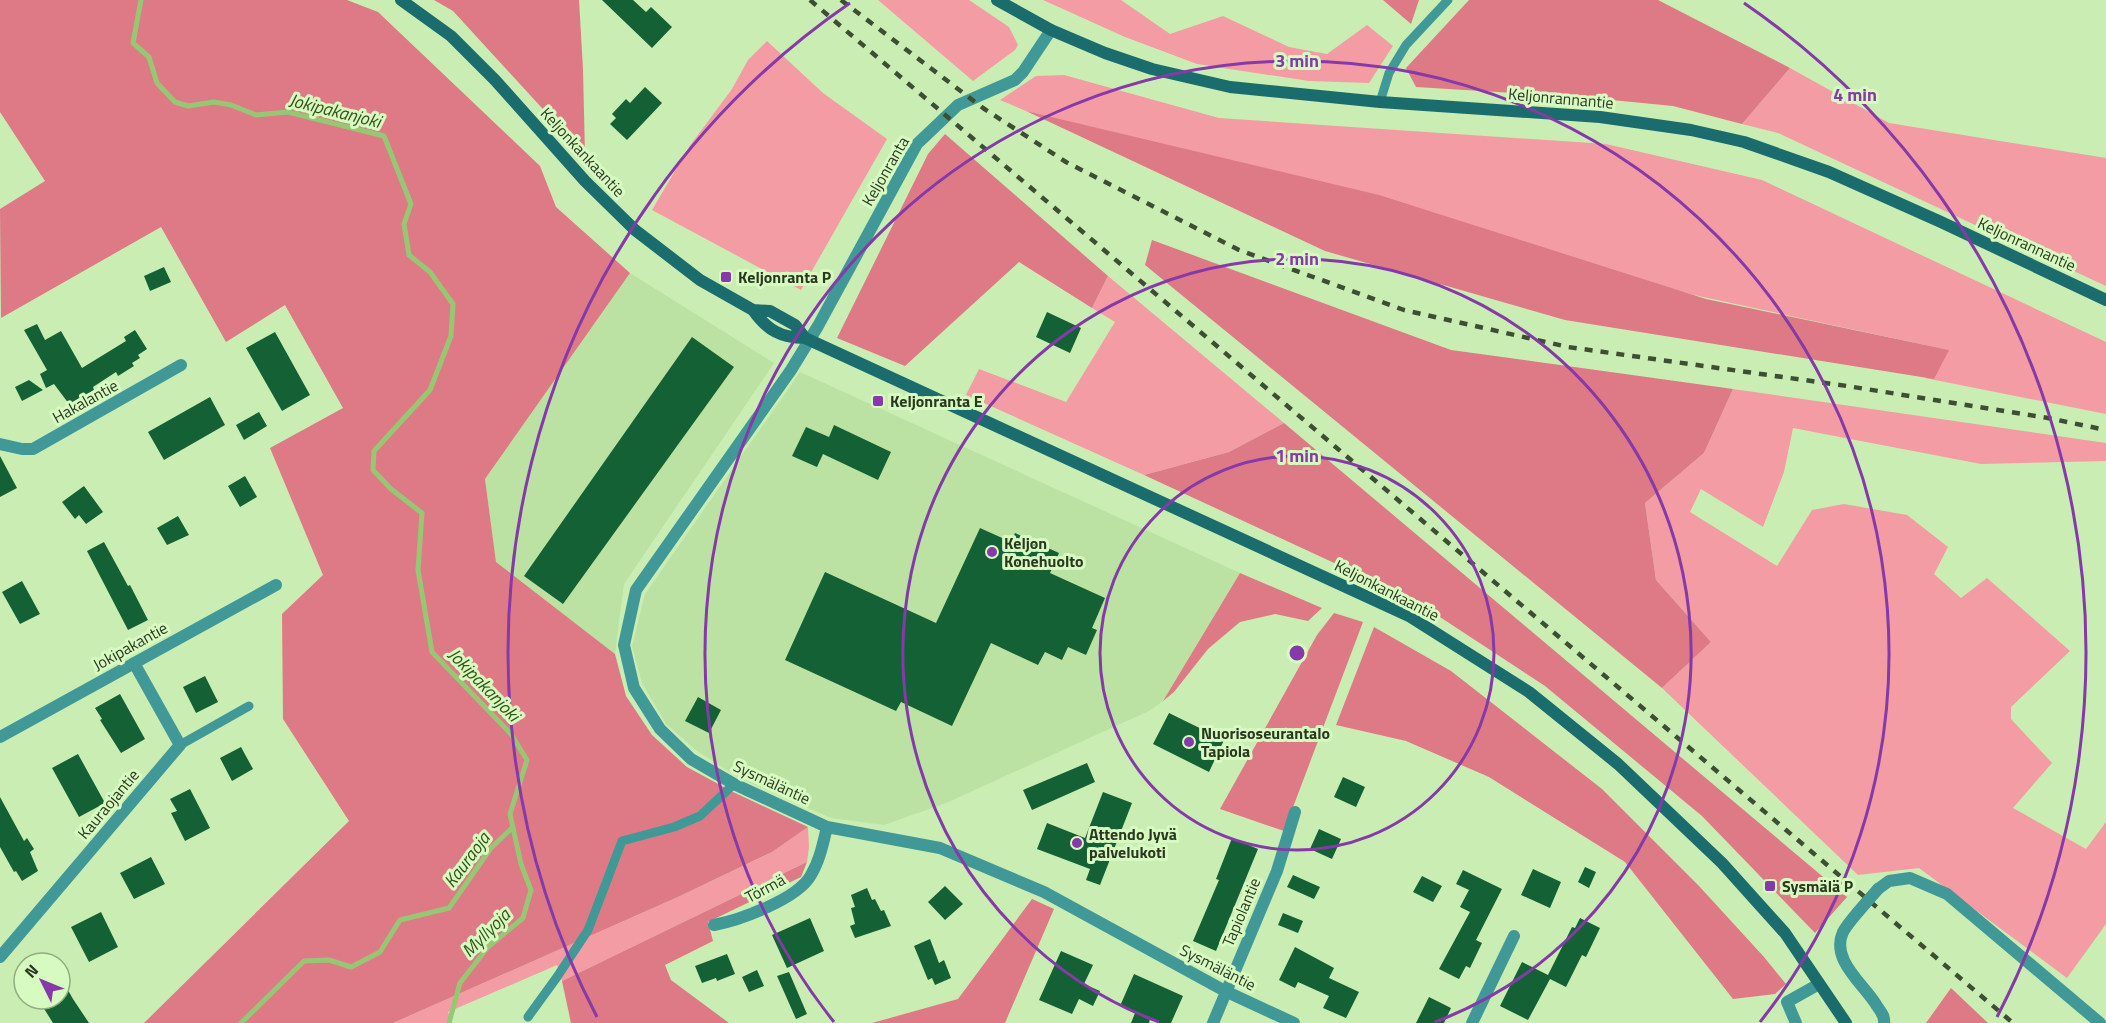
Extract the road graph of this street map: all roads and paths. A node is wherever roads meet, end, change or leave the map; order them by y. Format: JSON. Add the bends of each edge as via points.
{"nodes":[{"id":1,"x":402,"y":0,"type":"edge"},
{"id":2,"x":997,"y":0,"type":"edge"},
{"id":3,"x":1448,"y":0,"type":"edge"},
{"id":4,"x":1051,"y":30,"type":"junction"},
{"id":5,"x":1380,"y":102,"type":"junction"},
{"id":6,"x":2106,"y":300,"type":"edge"},
{"id":7,"x":807,"y":339,"type":"junction"},
{"id":8,"x":182,"y":365,"type":"dead end"},
{"id":9,"x":0,"y":444,"type":"edge"},
{"id":10,"x":276,"y":585,"type":"dead end"},
{"id":11,"x":134,"y":663,"type":"junction"},
{"id":12,"x":249,"y":706,"type":"dead end"},
{"id":13,"x":0,"y":737,"type":"edge"},
{"id":14,"x":180,"y":745,"type":"junction"},
{"id":15,"x":734,"y":784,"type":"junction"},
{"id":16,"x":1295,"y":812,"type":"dead end"},
{"id":17,"x":827,"y":826,"type":"junction"},
{"id":18,"x":714,"y":926,"type":"dead end"},
{"id":19,"x":1514,"y":936,"type":"dead end"},
{"id":20,"x":0,"y":957,"type":"edge"},
{"id":21,"x":1819,"y":984,"type":"junction"},
{"id":22,"x":1225,"y":991,"type":"junction"},
{"id":23,"x":528,"y":1017,"type":"dead end"},
{"id":24,"x":1213,"y":1023,"type":"edge"},
{"id":25,"x":1294,"y":1023,"type":"edge"},
{"id":26,"x":1472,"y":1023,"type":"edge"},
{"id":27,"x":1796,"y":1023,"type":"edge"},
{"id":28,"x":1846,"y":1023,"type":"edge"},
{"id":29,"x":1884,"y":1023,"type":"edge"},
{"id":30,"x":2100,"y":1023,"type":"edge"}],
"edges":[{"from":1,"to":7,"type":"main road","name":"Keljonkankaantie","via":[[451,36],[635,230],[700,280],[753,310],[770,311],[795,325]]},
{"from":2,"to":4,"type":"main road","name":"Keljonrannantie"},
{"from":3,"to":5,"type":"lane","via":[[1406,45],[1389,73]]},
{"from":4,"to":5,"type":"main road","name":"Keljonrannantie","via":[[1105,53],[1185,78],[1230,87]]},
{"from":4,"to":7,"type":"street","name":"Keljonranta","via":[[1015,80],[958,105],[917,144]]},
{"from":5,"to":6,"type":"main road","name":"Keljonrannantie","via":[[1600,117],[1744,142],[1829,172]]},
{"from":7,"to":15,"type":"street","name":"Sysmäläntie","via":[[791,370],[636,590],[624,645],[634,688],[660,729],[691,759]]},
{"from":7,"to":21,"type":"main road","name":"Keljonkankaantie","via":[[1400,611],[1429,628],[1529,692],[1618,764],[1722,863],[1785,933]]},
{"from":8,"to":9,"type":"street","name":"Hakalantie","via":[[33,449]]},
{"from":10,"to":11,"type":"street","name":"Jokipakantie"},
{"from":11,"to":13,"type":"street","name":"Jokipakantie"},
{"from":11,"to":14,"type":"street"},
{"from":12,"to":14,"type":"lane"},
{"from":14,"to":20,"type":"street","name":"Kauraojantie"},
{"from":15,"to":17,"type":"street","name":"Sysmäläntie"},
{"from":15,"to":23,"type":"lane","via":[[699,816],[622,841],[588,930]]},
{"from":16,"to":22,"type":"street","name":"Tapiolantie","via":[[1277,871]]},
{"from":17,"to":18,"type":"street","name":"Törmä","via":[[810,878],[792,894],[736,921]]},
{"from":17,"to":22,"type":"street","name":"Sysmäläntie","via":[[940,849],[1044,892]]},
{"from":19,"to":26,"type":"street"},
{"from":21,"to":27,"type":"street","via":[[1787,1002]]},
{"from":21,"to":28,"type":"main road","name":"Keljonkankaantie"},
{"from":22,"to":24,"type":"street","name":"Tapiolantie"},
{"from":22,"to":25,"type":"street","name":"Sysmäläntie"},
{"from":29,"to":30,"type":"street","bridge":true,"via":[[1870,994],[1844,962],[1839,945],[1844,931],[1878,889],[1889,881],[1910,878],[1947,894]]}]}
